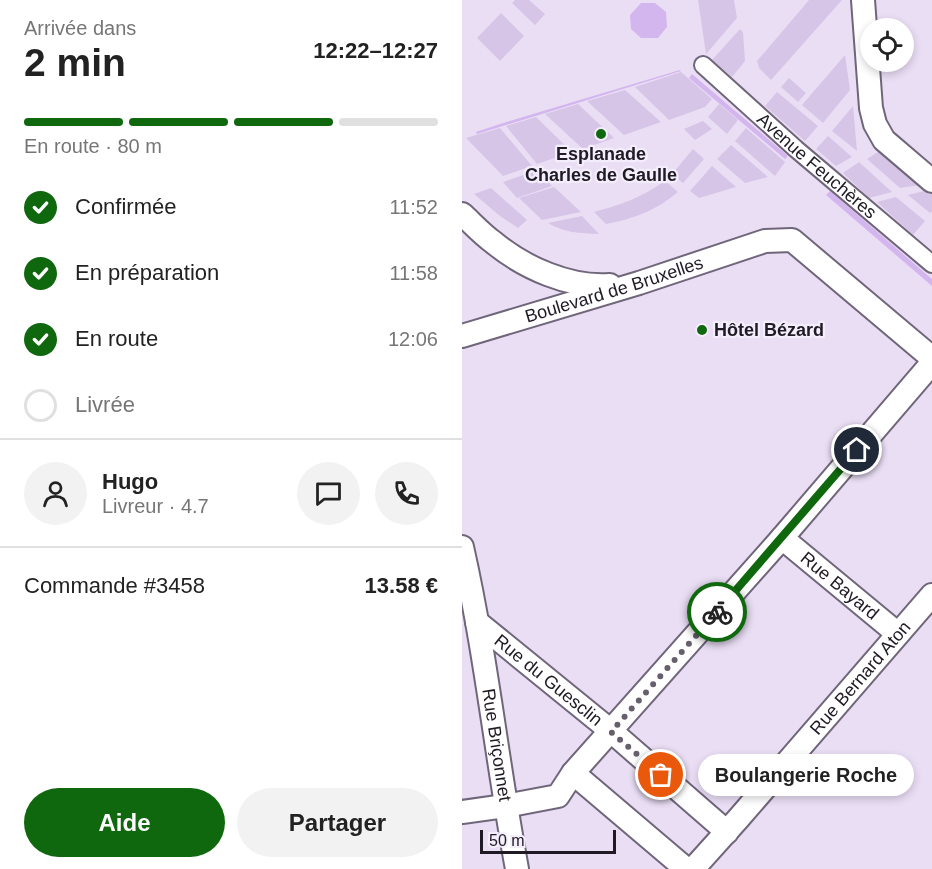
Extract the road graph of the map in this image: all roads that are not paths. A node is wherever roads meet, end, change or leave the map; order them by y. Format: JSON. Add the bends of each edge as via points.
{"nodes":[{"id":1,"x":864,"y":0,"type":"edge"},
{"id":2,"x":703,"y":65,"type":"dead end"},
{"id":3,"x":932,"y":181,"type":"edge"},
{"id":4,"x":462,"y":214,"type":"edge"},
{"id":5,"x":932,"y":264,"type":"edge"},
{"id":6,"x":639,"y":283,"type":"junction"},
{"id":7,"x":462,"y":336,"type":"edge"},
{"id":8,"x":932,"y":360,"type":"edge"},
{"id":9,"x":782,"y":538,"type":"junction"},
{"id":10,"x":462,"y":547,"type":"edge"},
{"id":11,"x":932,"y":595,"type":"edge"},
{"id":12,"x":477,"y":622,"type":"junction"},
{"id":13,"x":898,"y":634,"type":"junction"},
{"id":14,"x":611,"y":732,"type":"junction"},
{"id":15,"x":573,"y":773,"type":"junction"},
{"id":16,"x":505,"y":806,"type":"junction"},
{"id":17,"x":462,"y":812,"type":"edge"},
{"id":18,"x":727,"y":832,"type":"junction"},
{"id":19,"x":517,"y":869,"type":"edge"},
{"id":20,"x":686,"y":869,"type":"edge"},
{"id":21,"x":693,"y":869,"type":"edge"}],
"edges":[{"from":1,"to":3,"type":"street","via":[[870,108],[875,124],[884,140]]},
{"from":2,"to":5,"type":"street","name":"Avenue Feuchères"},
{"from":4,"to":6,"type":"street","via":[[512,255],[567,281],[596,286]]},
{"from":6,"to":7,"type":"street","name":"Boulevard de Bruxelles"},
{"from":6,"to":8,"type":"street","name":"Boulevard de Bruxelles","via":[[765,241],[792,240]]},
{"from":8,"to":9,"type":"street"},
{"from":9,"to":13,"type":"street","name":"Rue Bayard"},
{"from":9,"to":14,"type":"street"},
{"from":10,"to":12,"type":"street","name":"Rue Briçonnet"},
{"from":11,"to":13,"type":"street","name":"Rue Bernard Aton"},
{"from":12,"to":14,"type":"street","name":"Rue du Guesclin"},
{"from":12,"to":16,"type":"street","name":"Rue Briçonnet"},
{"from":13,"to":18,"type":"street","name":"Rue Bernard Aton"},
{"from":14,"to":15,"type":"street"},
{"from":14,"to":18,"type":"street","name":"Rue du Guesclin"},
{"from":15,"to":16,"type":"street","via":[[558,796]]},
{"from":15,"to":20,"type":"street"},
{"from":16,"to":17,"type":"street"},
{"from":16,"to":19,"type":"street","name":"Rue Briçonnet"},
{"from":18,"to":21,"type":"street","name":"Rue Bernard Aton"}]}
